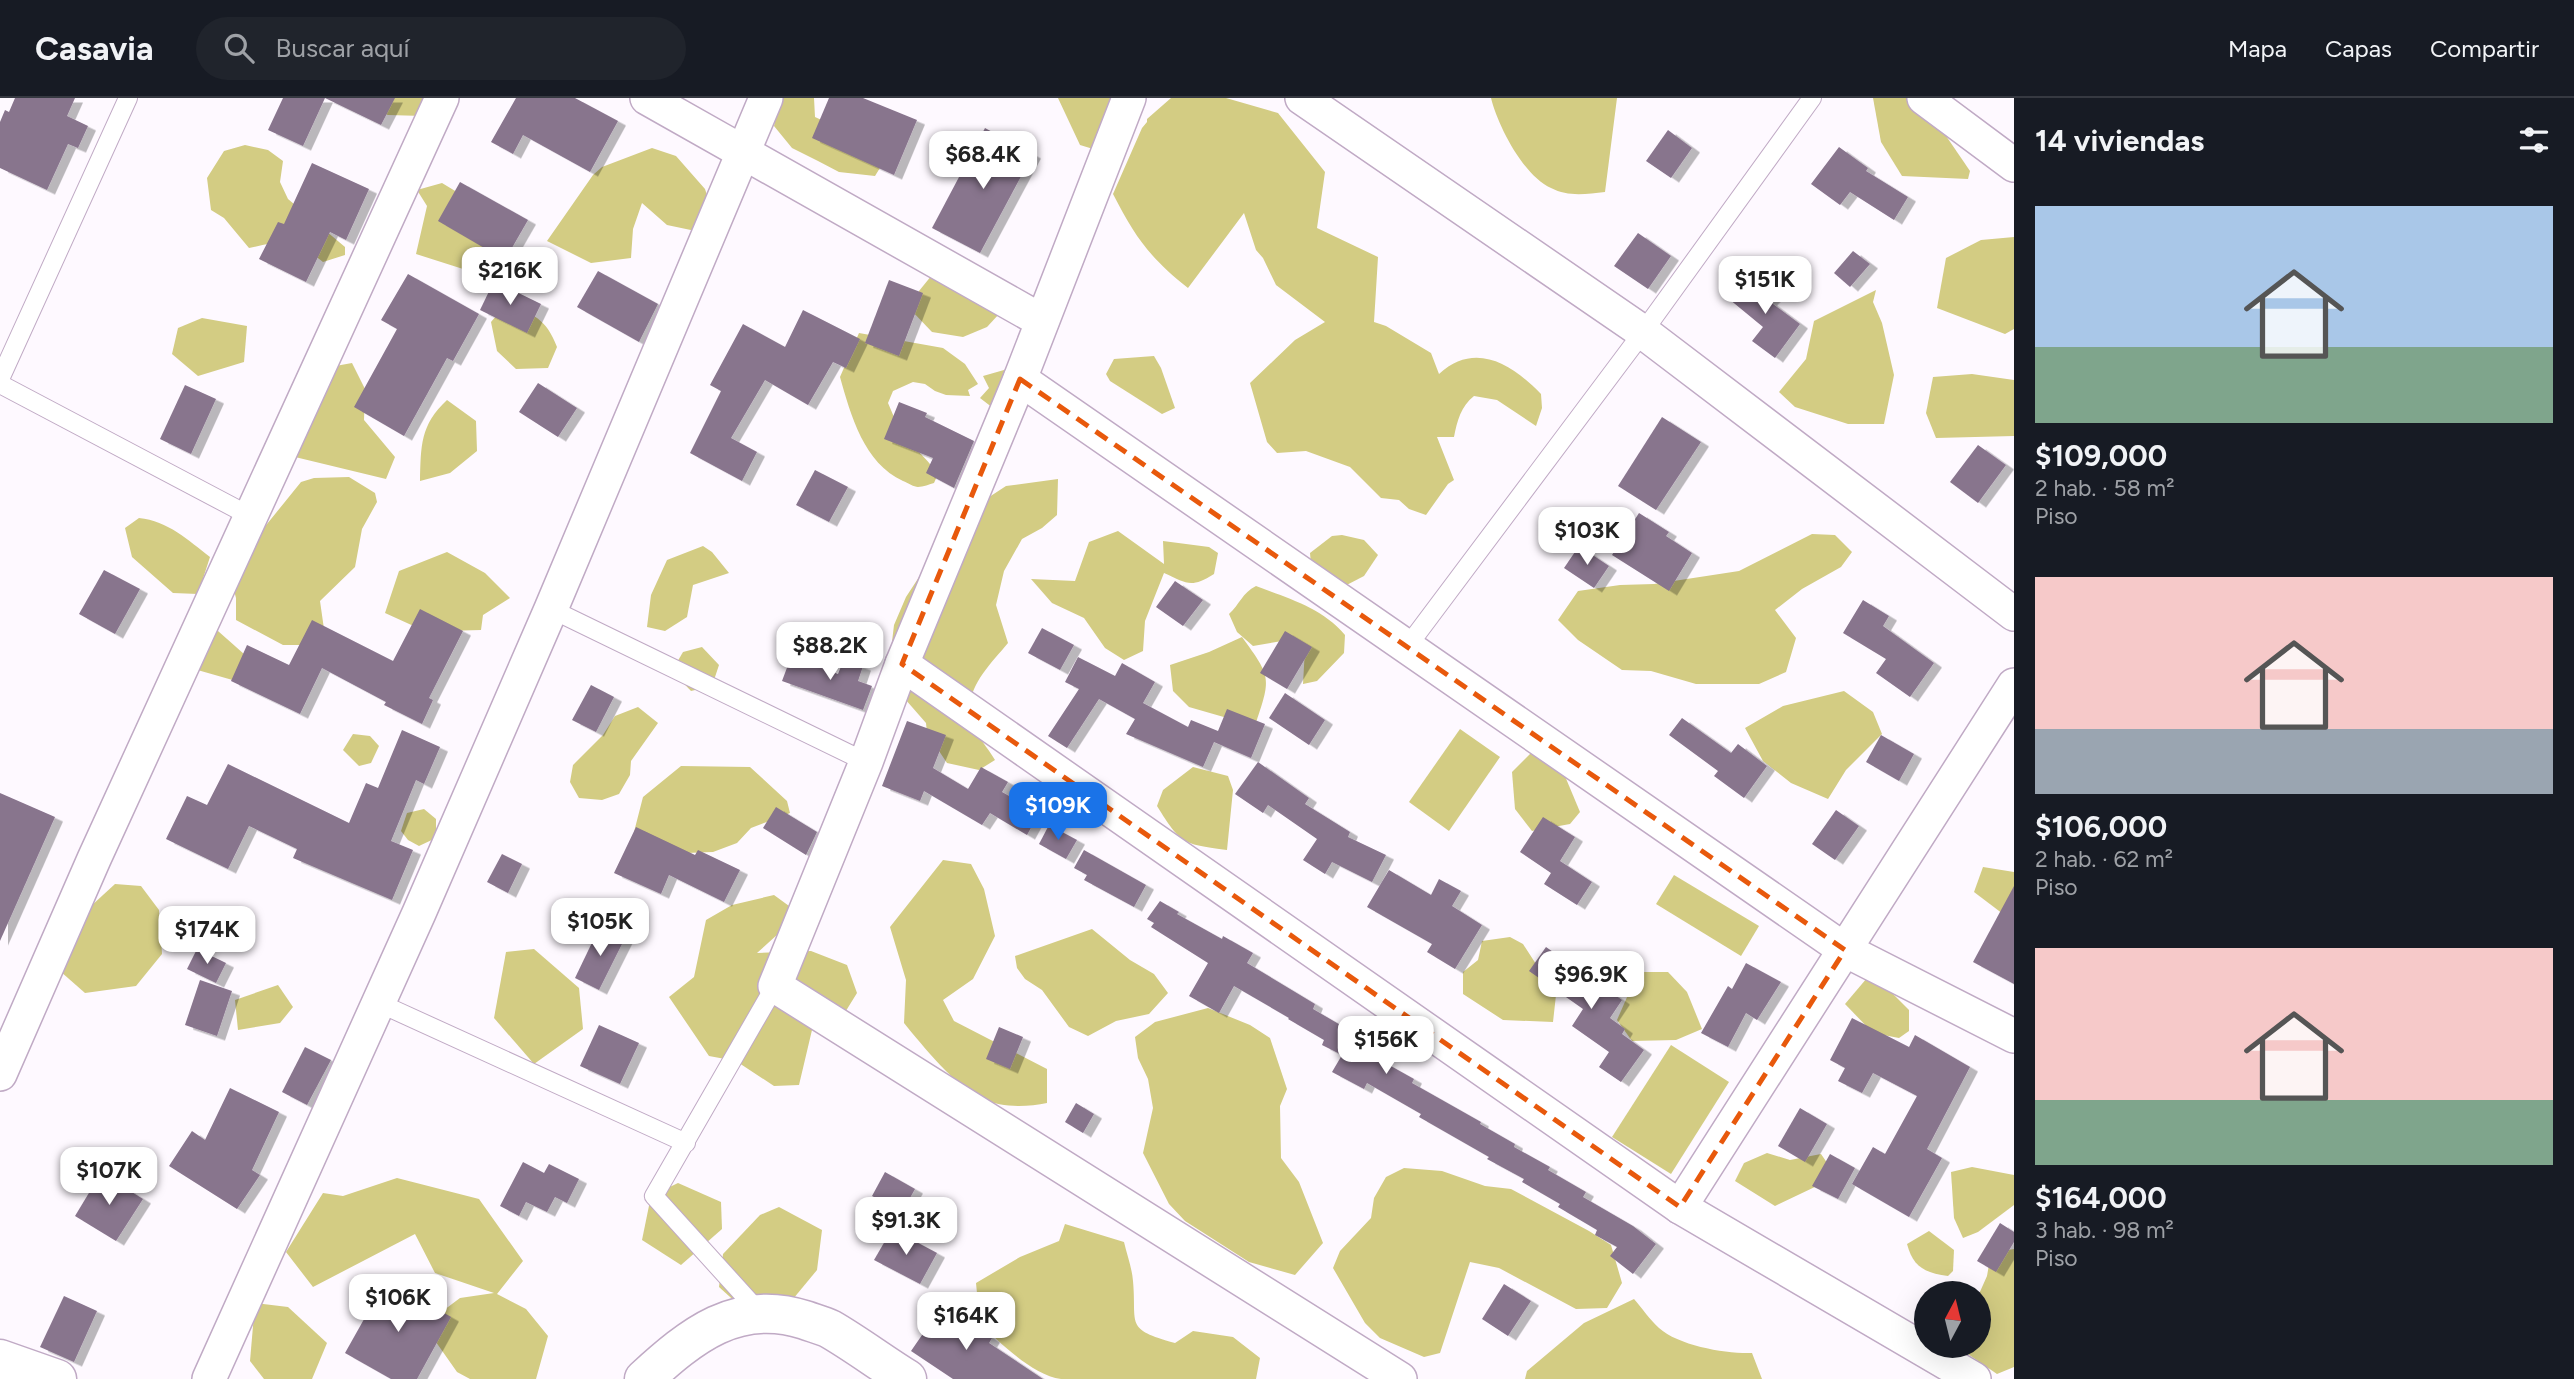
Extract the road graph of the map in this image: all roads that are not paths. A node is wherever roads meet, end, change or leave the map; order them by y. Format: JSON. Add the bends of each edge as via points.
{"nodes":[{"id":1,"x":128,"y":98,"type":"edge"},
{"id":2,"x":442,"y":98,"type":"edge"},
{"id":3,"x":647,"y":98,"type":"edge"},
{"id":4,"x":766,"y":98,"type":"edge"},
{"id":5,"x":1129,"y":98,"type":"edge"},
{"id":6,"x":1302,"y":98,"type":"edge"},
{"id":7,"x":1812,"y":98,"type":"edge"},
{"id":8,"x":1924,"y":98,"type":"edge"},
{"id":9,"x":742,"y":152,"type":"junction"},
{"id":10,"x":2014,"y":165,"type":"edge"},
{"id":11,"x":1042,"y":321,"type":"junction"},
{"id":12,"x":1643,"y":332,"type":"junction"},
{"id":13,"x":1020,"y":379,"type":"junction"},
{"id":14,"x":0,"y":381,"type":"edge"},
{"id":15,"x":250,"y":516,"type":"junction"},
{"id":16,"x":551,"y":609,"type":"junction"},
{"id":17,"x":2014,"y":614,"type":"edge"},
{"id":18,"x":1407,"y":647,"type":"junction"},
{"id":19,"x":902,"y":664,"type":"junction"},
{"id":20,"x":2014,"y":685,"type":"edge"},
{"id":21,"x":866,"y":762,"type":"junction"},
{"id":22,"x":1845,"y":950,"type":"junction"},
{"id":23,"x":775,"y":986,"type":"junction"},
{"id":24,"x":379,"y":1003,"type":"junction"},
{"id":25,"x":2014,"y":1036,"type":"edge"},
{"id":26,"x":0,"y":1074,"type":"edge"},
{"id":27,"x":686,"y":1143,"type":"junction"},
{"id":28,"x":1680,"y":1206,"type":"junction"},
{"id":29,"x":760,"y":1313,"type":"junction"},
{"id":30,"x":0,"y":1359,"type":"edge"},
{"id":31,"x":57,"y":1379,"type":"edge"},
{"id":32,"x":209,"y":1379,"type":"edge"},
{"id":33,"x":644,"y":1379,"type":"edge"},
{"id":34,"x":907,"y":1379,"type":"edge"},
{"id":35,"x":1399,"y":1379,"type":"edge"},
{"id":36,"x":1974,"y":1379,"type":"edge"}],
"edges":[{"from":1,"to":14,"type":"lane"},
{"from":2,"to":15,"type":"street"},
{"from":3,"to":9,"type":"street"},
{"from":4,"to":9,"type":"street"},
{"from":5,"to":11,"type":"street"},
{"from":6,"to":12,"type":"street"},
{"from":7,"to":12,"type":"lane"},
{"from":8,"to":10,"type":"street"},
{"from":9,"to":11,"type":"street"},
{"from":9,"to":16,"type":"street"},
{"from":11,"to":13,"type":"street"},
{"from":12,"to":17,"type":"street"},
{"from":12,"to":18,"type":"lane"},
{"from":13,"to":18,"type":"street"},
{"from":13,"to":19,"type":"street"},
{"from":14,"to":15,"type":"lane"},
{"from":15,"to":26,"type":"street"},
{"from":16,"to":21,"type":"lane"},
{"from":16,"to":24,"type":"street"},
{"from":18,"to":22,"type":"street"},
{"from":19,"to":21,"type":"street"},
{"from":19,"to":28,"type":"street"},
{"from":20,"to":22,"type":"street"},
{"from":21,"to":23,"type":"street"},
{"from":22,"to":25,"type":"street"},
{"from":22,"to":28,"type":"street"},
{"from":23,"to":27,"type":"lane"},
{"from":23,"to":35,"type":"street"},
{"from":24,"to":27,"type":"lane"},
{"from":24,"to":32,"type":"street"},
{"from":27,"to":29,"type":"lane","via":[[654,1196]]},
{"from":28,"to":36,"type":"street"},
{"from":29,"to":33,"type":"main road","via":[[732,1318],[701,1332]]},
{"from":29,"to":34,"type":"main road","via":[[793,1316],[828,1328]]},
{"from":30,"to":31,"type":"main road"}]}
